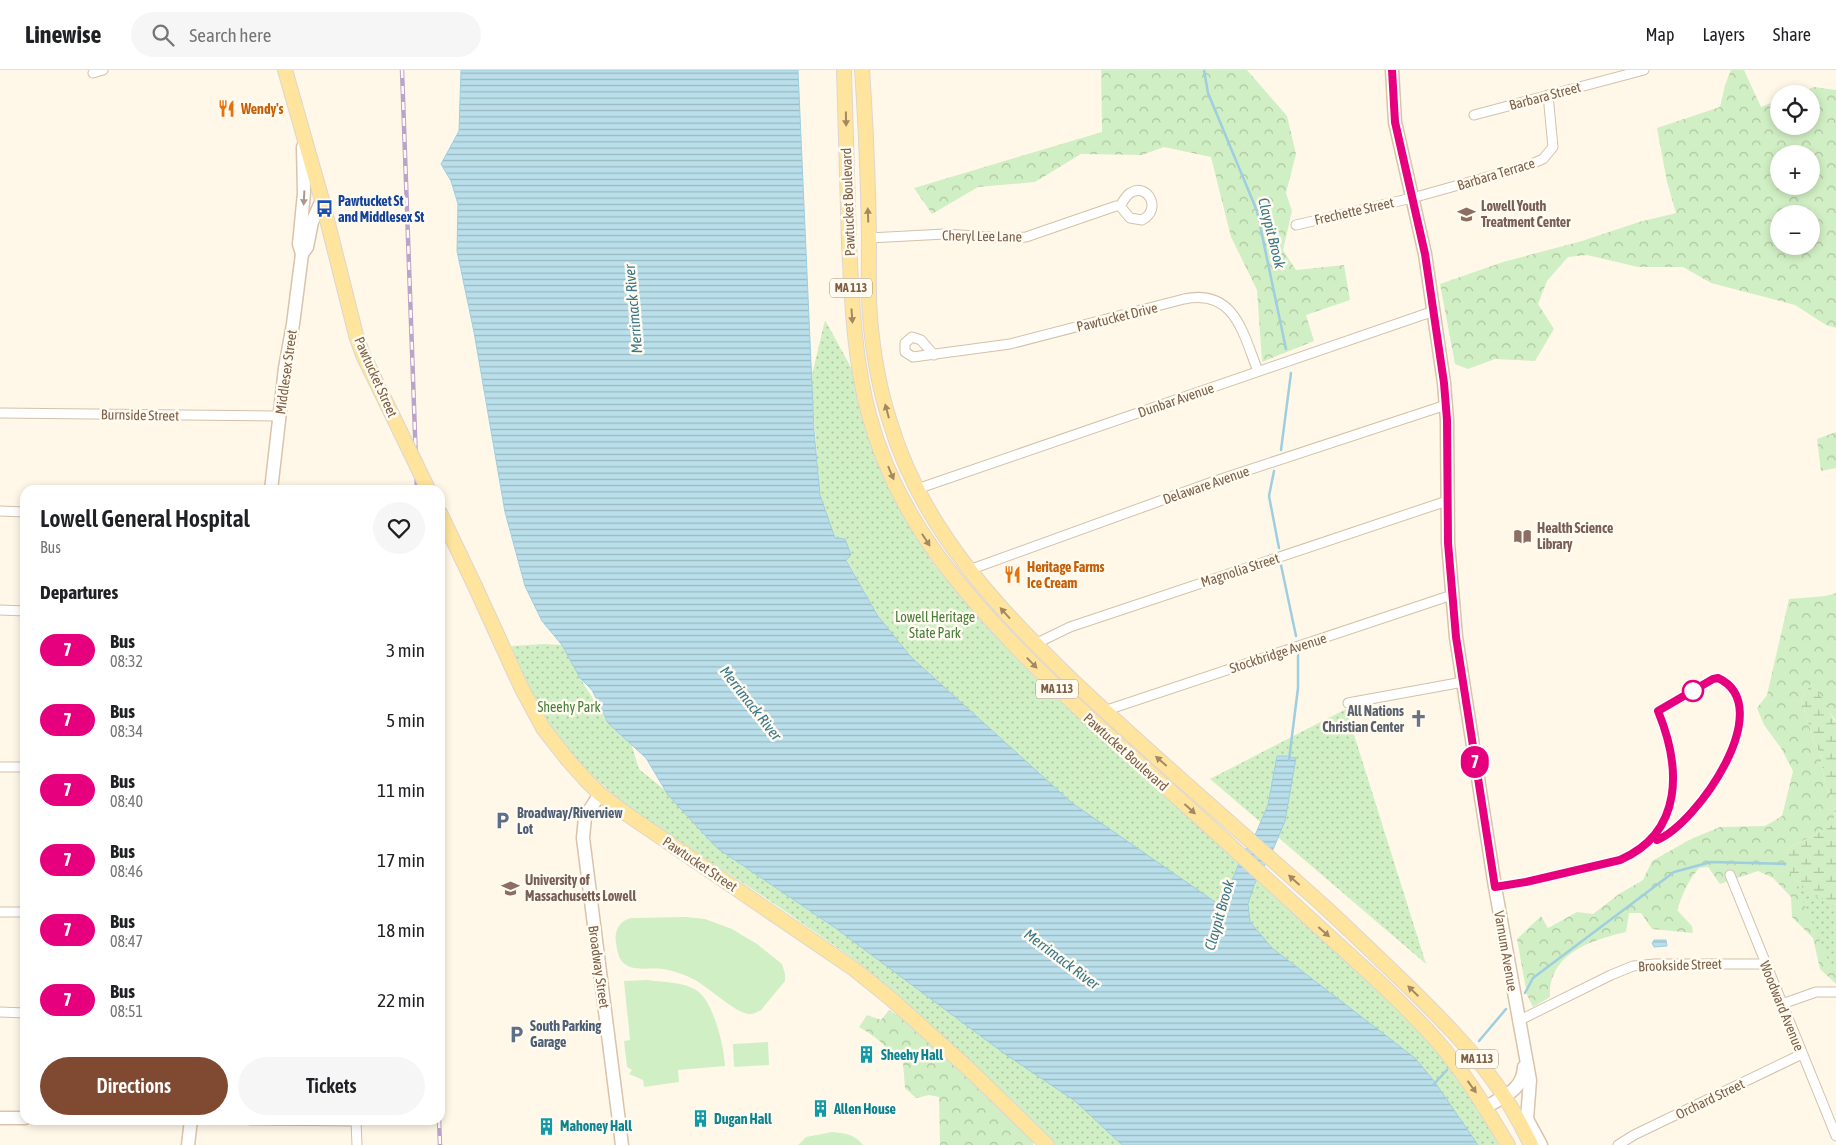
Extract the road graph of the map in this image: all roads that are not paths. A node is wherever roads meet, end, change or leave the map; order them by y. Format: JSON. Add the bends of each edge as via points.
{"nodes":[{"id":1,"x":103,"y":70,"type":"edge"},
{"id":2,"x":286,"y":70,"type":"edge"},
{"id":3,"x":844,"y":70,"type":"edge"},
{"id":4,"x":862,"y":70,"type":"edge"},
{"id":5,"x":1392,"y":70,"type":"edge"},
{"id":6,"x":1644,"y":70,"type":"edge"},
{"id":7,"x":93,"y":73,"type":"dead end"},
{"id":8,"x":1548,"y":95,"type":"junction"},
{"id":9,"x":1474,"y":115,"type":"dead end"},
{"id":10,"x":303,"y":132,"type":"junction"},
{"id":11,"x":1412,"y":198,"type":"junction"},
{"id":12,"x":322,"y":200,"type":"junction"},
{"id":13,"x":1120,"y":206,"type":"dead end"},
{"id":14,"x":1296,"y":225,"type":"dead end"},
{"id":15,"x":869,"y":238,"type":"junction"},
{"id":16,"x":302,"y":254,"type":"junction"},
{"id":17,"x":1434,"y":311,"type":"junction"},
{"id":18,"x":934,"y":355,"type":"dead end"},
{"id":19,"x":1258,"y":372,"type":"junction"},
{"id":20,"x":1446,"y":404,"type":"junction"},
{"id":21,"x":0,"y":413,"type":"edge"},
{"id":22,"x":280,"y":416,"type":"junction"},
{"id":23,"x":273,"y":485,"type":"edge"},
{"id":24,"x":426,"y":485,"type":"edge"},
{"id":25,"x":917,"y":489,"type":"junction"},
{"id":26,"x":1447,"y":501,"type":"junction"},
{"id":27,"x":0,"y":512,"type":"edge"},
{"id":28,"x":20,"y":512,"type":"edge"},
{"id":29,"x":445,"y":524,"type":"edge"},
{"id":30,"x":969,"y":570,"type":"junction"},
{"id":31,"x":1452,"y":595,"type":"junction"},
{"id":32,"x":0,"y":610,"type":"edge"},
{"id":33,"x":20,"y":611,"type":"edge"},
{"id":34,"x":1035,"y":644,"type":"junction"},
{"id":35,"x":1463,"y":682,"type":"junction"},
{"id":36,"x":1348,"y":703,"type":"dead end"},
{"id":37,"x":1104,"y":711,"type":"junction"},
{"id":38,"x":0,"y":767,"type":"edge"},
{"id":39,"x":20,"y":767,"type":"edge"},
{"id":40,"x":600,"y":794,"type":"junction"},
{"id":41,"x":1730,"y":875,"type":"dead end"},
{"id":42,"x":0,"y":912,"type":"edge"},
{"id":43,"x":20,"y":912,"type":"edge"},
{"id":44,"x":1765,"y":964,"type":"junction"},
{"id":45,"x":1836,"y":992,"type":"edge"},
{"id":46,"x":1782,"y":1004,"type":"junction"},
{"id":47,"x":0,"y":1012,"type":"edge"},
{"id":48,"x":20,"y":1012,"type":"edge"},
{"id":49,"x":1518,"y":1021,"type":"junction"},
{"id":50,"x":1802,"y":1054,"type":"junction"},
{"id":51,"x":1525,"y":1059,"type":"junction"},
{"id":52,"x":1528,"y":1095,"type":"junction"},
{"id":53,"x":1503,"y":1097,"type":"junction"},
{"id":54,"x":1486,"y":1108,"type":"junction"},
{"id":55,"x":0,"y":1118,"type":"edge"},
{"id":56,"x":20,"y":1118,"type":"edge"},
{"id":57,"x":190,"y":1125,"type":"edge"},
{"id":58,"x":356,"y":1125,"type":"edge"},
{"id":59,"x":1836,"y":1136,"type":"edge"},
{"id":60,"x":188,"y":1145,"type":"edge"},
{"id":61,"x":357,"y":1145,"type":"edge"},
{"id":62,"x":622,"y":1145,"type":"edge"},
{"id":63,"x":1047,"y":1145,"type":"edge"},
{"id":64,"x":1508,"y":1145,"type":"edge"},
{"id":65,"x":1531,"y":1145,"type":"edge"},
{"id":66,"x":1541,"y":1145,"type":"edge"},
{"id":67,"x":1618,"y":1145,"type":"edge"}],
"edges":[{"from":1,"to":7,"type":"street"},
{"from":2,"to":10,"type":"main road","name":"Middlesex Street"},
{"from":3,"to":54,"type":"main road","name":"Pawtucket Boulevard","number":"MA 113","one_way":true,"via":[[854,338],[858,365],[879,444],[902,498],[922,534],[943,566],[1058,690],[1430,1033]]},
{"from":15,"to":4,"type":"main road","name":"Pawtucket Boulevard","number":"MA 113","one_way":true},
{"from":5,"to":11,"type":"main road","name":"Varnum Avenue","via":[[1395,122]]},
{"from":6,"to":8,"type":"street","name":"Barbara Street"},
{"from":8,"to":9,"type":"street","name":"Barbara Street"},
{"from":8,"to":11,"type":"street","name":"Barbara Terrace","via":[[1554,147],[1543,159]]},
{"from":10,"to":12,"type":"main road","name":"Middlesex Street"},
{"from":10,"to":16,"type":"main road","name":"Middlesex Street","one_way":true,"via":[[304,193],[299,244]]},
{"from":11,"to":14,"type":"street","name":"Frechette Street"},
{"from":11,"to":17,"type":"main road","name":"Varnum Avenue"},
{"from":12,"to":16,"type":"main road","name":"Middlesex Street"},
{"from":12,"to":24,"type":"main road","name":"Pawtucket Street","bridge":true,"via":[[363,355]]},
{"from":13,"to":15,"type":"street","name":"Cheryl Lee Lane","via":[[1026,237],[945,234]]},
{"from":25,"to":15,"type":"main road","name":"Pawtucket Boulevard","number":"MA 113","one_way":true,"via":[[890,424],[879,380],[870,316]]},
{"from":16,"to":22,"type":"main road","name":"Middlesex Street"},
{"from":17,"to":19,"type":"street","name":"Dunbar Avenue"},
{"from":17,"to":20,"type":"main road","name":"Varnum Avenue"},
{"from":18,"to":19,"type":"street","name":"Pawtucket Drive","via":[[1018,342],[1200,297],[1216,300],[1229,309]]},
{"from":19,"to":25,"type":"street","name":"Dunbar Avenue"},
{"from":20,"to":26,"type":"main road","name":"Varnum Avenue"},
{"from":20,"to":30,"type":"street","name":"Delaware Avenue","via":[[1215,481]]},
{"from":21,"to":22,"type":"street","name":"Burnside Street"},
{"from":22,"to":23,"type":"main road","name":"Middlesex Street"},
{"from":25,"to":30,"type":"main road","name":"Pawtucket Boulevard","number":"MA 113","via":[[938,528]]},
{"from":26,"to":31,"type":"main road","name":"Varnum Avenue"},
{"from":26,"to":34,"type":"street","name":"Magnolia Street","via":[[1070,627]]},
{"from":27,"to":28,"type":"street"},
{"from":29,"to":40,"type":"main road","name":"Pawtucket Street","via":[[533,711],[568,760]]},
{"from":34,"to":30,"type":"main road","name":"Pawtucket Boulevard","number":"MA 113","one_way":true},
{"from":31,"to":35,"type":"main road","name":"Varnum Avenue"},
{"from":31,"to":37,"type":"street","name":"Stockbridge Avenue"},
{"from":32,"to":33,"type":"street"},
{"from":34,"to":37,"type":"main road","name":"Pawtucket Boulevard","number":"MA 113"},
{"from":35,"to":36,"type":"street"},
{"from":35,"to":49,"type":"main road","name":"Varnum Avenue"},
{"from":53,"to":37,"type":"main road","name":"Pawtucket Boulevard","number":"MA 113","one_way":true,"via":[[1477,1058],[1358,938]]},
{"from":38,"to":39,"type":"street"},
{"from":40,"to":62,"type":"main road","name":"Broadway Street","via":[[585,817],[582,838]]},
{"from":40,"to":63,"type":"main road","name":"Pawtucket Street","via":[[854,969],[971,1071]]},
{"from":41,"to":44,"type":"street","name":"Woodward Avenue"},
{"from":42,"to":43,"type":"street"},
{"from":44,"to":46,"type":"street","name":"Woodward Avenue"},
{"from":44,"to":49,"type":"street","name":"Brookside Street","via":[[1633,966]]},
{"from":45,"to":46,"type":"street","via":[[1816,992]]},
{"from":46,"to":50,"type":"street","name":"Woodward Avenue"},
{"from":47,"to":48,"type":"street"},
{"from":49,"to":51,"type":"main road","name":"Varnum Avenue"},
{"from":50,"to":59,"type":"street","name":"Woodward Avenue"},
{"from":50,"to":67,"type":"street","name":"Orchard Street"},
{"from":51,"to":52,"type":"main road","name":"Varnum Avenue","via":[[1530,1080]]},
{"from":51,"to":53,"type":"main road","name":"Varnum Avenue","via":[[1524,1077],[1520,1084]]},
{"from":52,"to":53,"type":"main road","via":[[1518,1100]]},
{"from":52,"to":66,"type":"main road","name":"Varnum Avenue","via":[[1527,1119]]},
{"from":53,"to":54,"type":"main road","name":"Varnum Avenue"},
{"from":53,"to":65,"type":"main road","number":"MA 113"},
{"from":54,"to":64,"type":"main road","number":"MA 113"},
{"from":55,"to":56,"type":"main road"},
{"from":57,"to":60,"type":"main road"},
{"from":58,"to":61,"type":"street"}]}
